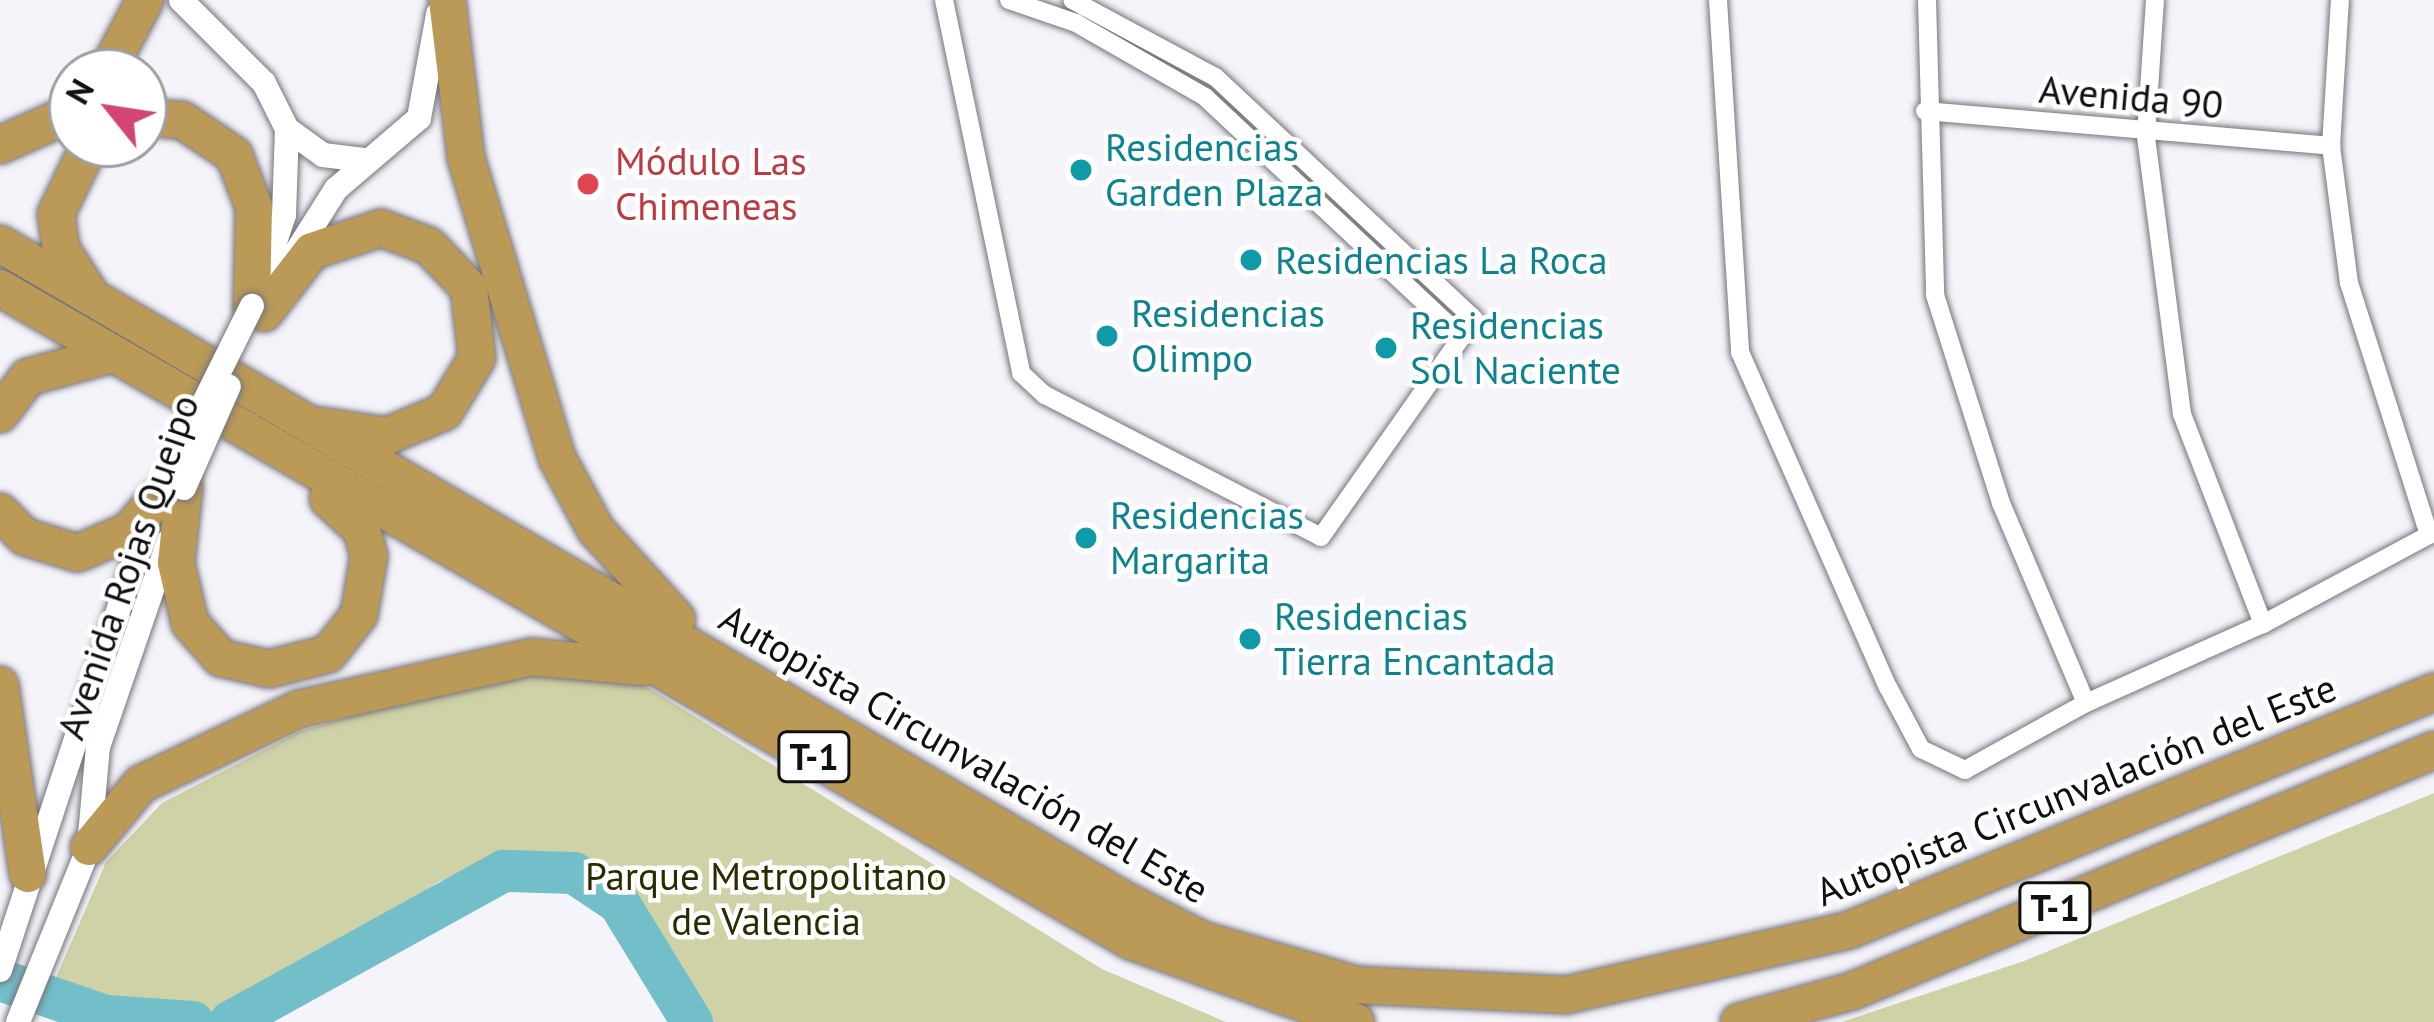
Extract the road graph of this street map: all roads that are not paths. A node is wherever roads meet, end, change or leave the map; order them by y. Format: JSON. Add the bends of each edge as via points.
{"nodes":[{"id":1,"x":145,"y":0,"type":"edge"},
{"id":2,"x":182,"y":0,"type":"edge"},
{"id":3,"x":443,"y":0,"type":"edge"},
{"id":4,"x":944,"y":0,"type":"edge"},
{"id":5,"x":1009,"y":0,"type":"edge"},
{"id":6,"x":1072,"y":0,"type":"edge"},
{"id":7,"x":1718,"y":0,"type":"edge"},
{"id":8,"x":1927,"y":0,"type":"edge"},
{"id":9,"x":2155,"y":0,"type":"edge"},
{"id":10,"x":2340,"y":0,"type":"edge"},
{"id":11,"x":120,"y":48,"type":"edge"},
{"id":12,"x":1925,"y":111,"type":"junction"},
{"id":13,"x":168,"y":119,"type":"edge"},
{"id":14,"x":48,"y":124,"type":"edge"},
{"id":15,"x":286,"y":129,"type":"junction"},
{"id":16,"x":2146,"y":135,"type":"junction"},
{"id":17,"x":0,"y":145,"type":"edge"},
{"id":18,"x":2331,"y":146,"type":"junction"},
{"id":19,"x":364,"y":160,"type":"junction"},
{"id":20,"x":78,"y":168,"type":"edge"},
{"id":21,"x":0,"y":244,"type":"edge"},
{"id":22,"x":0,"y":288,"type":"edge"},
{"id":23,"x":94,"y":299,"type":"junction"},
{"id":24,"x":258,"y":310,"type":"junction"},
{"id":25,"x":1460,"y":336,"type":"junction"},
{"id":26,"x":112,"y":354,"type":"junction"},
{"id":27,"x":0,"y":414,"type":"edge"},
{"id":28,"x":296,"y":423,"type":"junction"},
{"id":29,"x":286,"y":459,"type":"junction"},
{"id":30,"x":167,"y":491,"type":"junction"},
{"id":31,"x":0,"y":512,"type":"edge"},
{"id":32,"x":2264,"y":624,"type":"junction"},
{"id":33,"x":729,"y":666,"type":"junction"},
{"id":34,"x":661,"y":670,"type":"junction"},
{"id":35,"x":0,"y":685,"type":"edge"},
{"id":36,"x":2434,"y":692,"type":"edge"},
{"id":37,"x":2086,"y":703,"type":"junction"},
{"id":38,"x":2434,"y":750,"type":"edge"},
{"id":39,"x":89,"y":848,"type":"junction"},
{"id":40,"x":28,"y":874,"type":"junction"},
{"id":41,"x":0,"y":970,"type":"edge"},
{"id":42,"x":18,"y":1022,"type":"edge"},
{"id":43,"x":1356,"y":1022,"type":"edge"},
{"id":44,"x":1739,"y":1022,"type":"edge"}],
"edges":[{"from":1,"to":11,"type":"highway"},
{"from":2,"to":15,"type":"street","via":[[264,83]]},
{"from":3,"to":19,"type":"street","name":"Avenida Rojas Queipo","via":[[419,118]]},
{"from":3,"to":33,"type":"highway","via":[[466,158],[557,458],[640,586]]},
{"from":4,"to":25,"type":"street","via":[[1007,335],[1045,395],[1321,537]]},
{"from":5,"to":25,"type":"street","via":[[1076,23],[1205,97]]},
{"from":6,"to":25,"type":"street","via":[[1215,76],[1474,319]]},
{"from":7,"to":37,"type":"street","via":[[1740,352],[1888,687],[1921,749],[1965,770]]},
{"from":8,"to":12,"type":"street"},
{"from":9,"to":16,"type":"street"},
{"from":10,"to":18,"type":"street"},
{"from":12,"to":16,"type":"street","name":"Avenida 90"},
{"from":12,"to":37,"type":"street","via":[[1935,295],[2001,503]]},
{"from":13,"to":24,"type":"highway","via":[[234,155],[254,207]]},
{"from":14,"to":17,"type":"highway"},
{"from":15,"to":19,"type":"street","via":[[323,155]]},
{"from":15,"to":24,"type":"street","name":"Avenida Rojas Queipo","via":[[284,215]]},
{"from":16,"to":18,"type":"street","name":"Avenida 90"},
{"from":16,"to":32,"type":"street","via":[[2182,414]]},
{"from":18,"to":32,"type":"street","via":[[2349,284],[2428,536]]},
{"from":19,"to":24,"type":"street","name":"Avenida Rojas Queipo","via":[[309,224]]},
{"from":20,"to":23,"type":"highway","via":[[56,214],[61,249]]},
{"from":21,"to":23,"type":"highway","name":"Autopista Circunvalación del Este","number":"T-1"},
{"from":22,"to":26,"type":"highway","name":"Autopista Circunvalación del Este","number":"T-1"},
{"from":23,"to":28,"type":"highway","name":"Autopista Circunvalación del Este","number":"T-1"},
{"from":24,"to":28,"type":"highway","via":[[312,250],[381,228],[452,265],[478,312],[463,387],[419,431]]},
{"from":24,"to":30,"type":"street","name":"Avenida Rojas Queipo","bridge":true},
{"from":26,"to":27,"type":"highway","via":[[28,376]]},
{"from":26,"to":29,"type":"highway","name":"Autopista Circunvalación del Este","number":"T-1"},
{"from":28,"to":33,"type":"highway","name":"Autopista Circunvalación del Este","number":"T-1"},
{"from":29,"to":30,"type":"highway","via":[[362,530],[369,556],[359,615],[328,654],[295,668],[245,667],[202,643],[178,595]]},
{"from":29,"to":34,"type":"highway","name":"Autopista Circunvalación del Este","number":"T-1"},
{"from":30,"to":31,"type":"highway","via":[[129,531],[78,553],[25,537]]},
{"from":30,"to":39,"type":"street","name":"Avenida Rojas Queipo","via":[[98,747]]},
{"from":30,"to":40,"type":"street","name":"Avenida Rojas Queipo"},
{"from":32,"to":37,"type":"street"},
{"from":33,"to":36,"type":"highway","name":"Autopista Circunvalación del Este","number":"T-1","via":[[1202,940],[1357,985],[1496,1000],[1648,980],[1870,924]]},
{"from":34,"to":39,"type":"highway","via":[[531,657],[298,709],[141,784]]},
{"from":34,"to":43,"type":"highway","name":"Autopista Circunvalación del Este","number":"T-1","via":[[1131,941]]},
{"from":35,"to":40,"type":"highway"},
{"from":38,"to":44,"type":"highway","number":"T-1","via":[[1852,991]]},
{"from":39,"to":42,"type":"street","name":"Avenida Rojas Queipo"},
{"from":40,"to":41,"type":"street","name":"Avenida Rojas Queipo","via":[[18,935]]}]}
